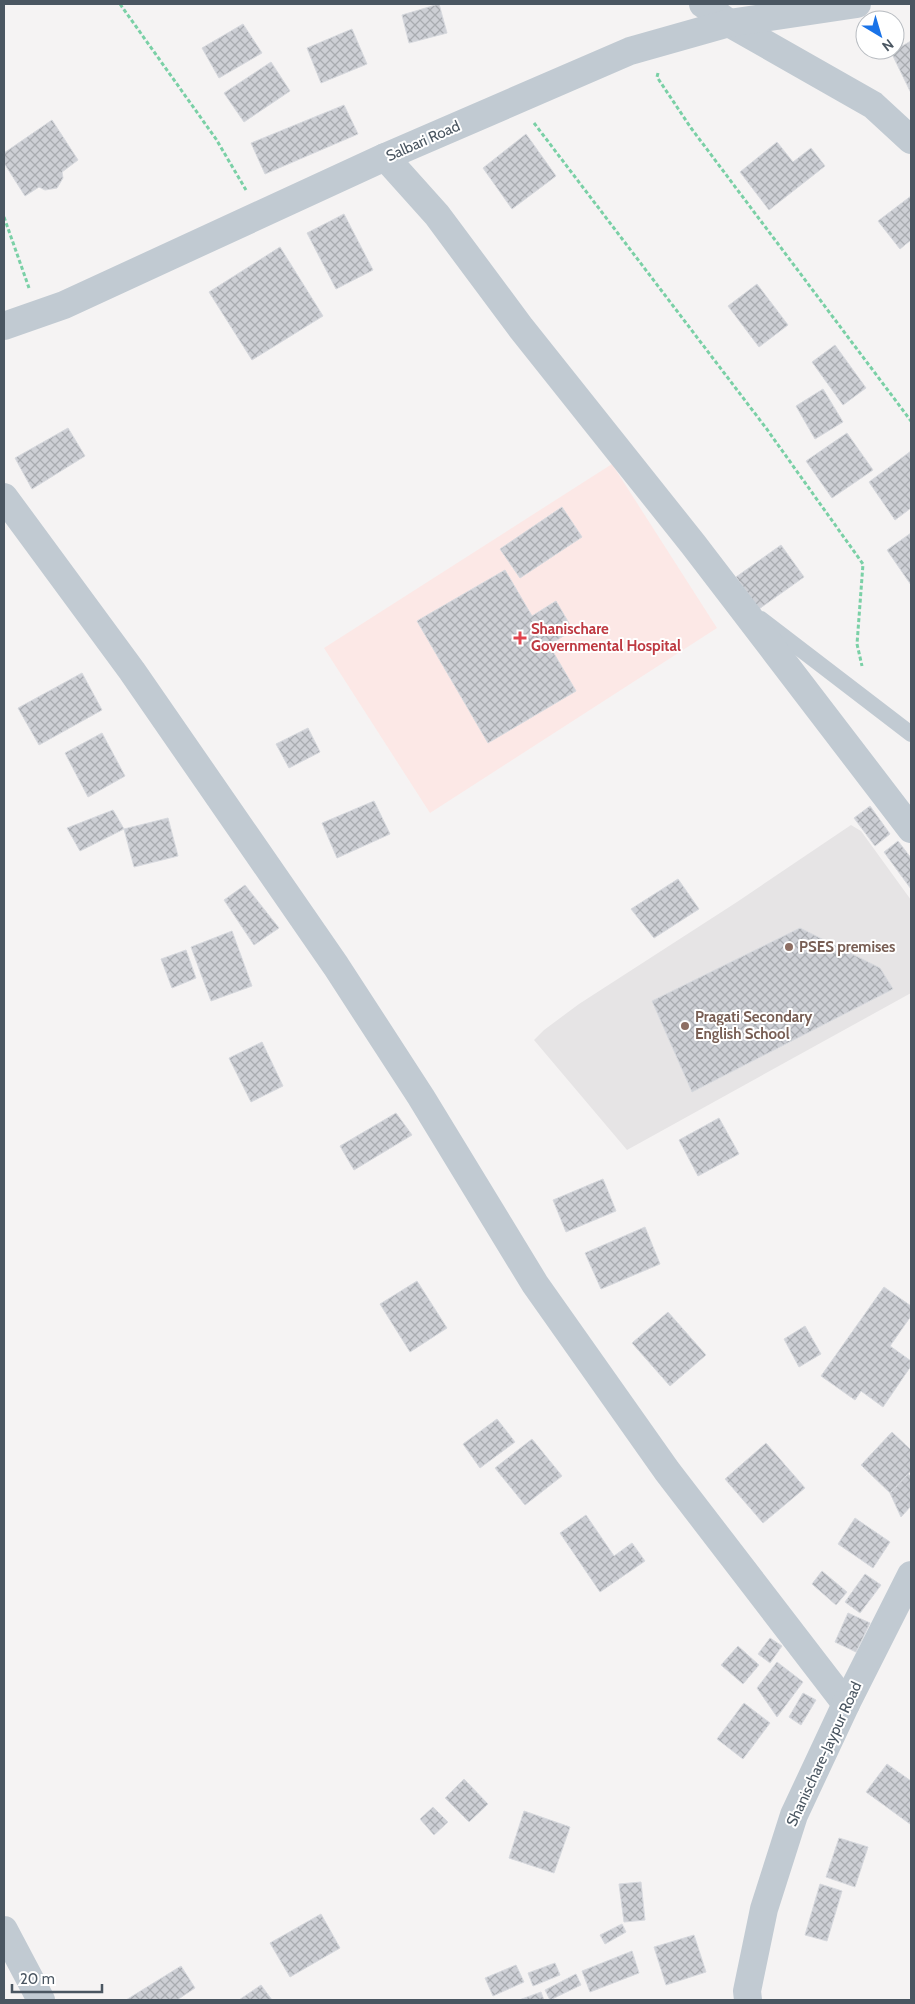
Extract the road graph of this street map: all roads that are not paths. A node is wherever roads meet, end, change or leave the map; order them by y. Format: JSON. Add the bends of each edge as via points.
{"nodes":[{"id":1,"x":703,"y":4,"type":"edge"},
{"id":2,"x":857,"y":4,"type":"edge"},
{"id":3,"x":729,"y":23,"type":"junction"},
{"id":4,"x":911,"y":140,"type":"edge"},
{"id":5,"x":385,"y":157,"type":"junction"},
{"id":6,"x":4,"y":326,"type":"edge"},
{"id":7,"x":4,"y":497,"type":"edge"},
{"id":8,"x":735,"y":600,"type":"junction"},
{"id":9,"x":911,"y":734,"type":"edge"},
{"id":10,"x":911,"y":830,"type":"edge"},
{"id":11,"x":911,"y":1575,"type":"edge"},
{"id":12,"x":846,"y":1704,"type":"junction"},
{"id":13,"x":4,"y":1930,"type":"edge"},
{"id":14,"x":41,"y":2000,"type":"edge"},
{"id":15,"x":748,"y":2000,"type":"edge"}],
"edges":[{"from":1,"to":3,"type":"street"},
{"from":2,"to":3,"type":"street","name":"Salbari Road"},
{"from":3,"to":4,"type":"street","via":[[873,105]]},
{"from":3,"to":5,"type":"street","name":"Salbari Road","via":[[630,51]]},
{"from":5,"to":6,"type":"street","name":"Salbari Road","via":[[64,305]]},
{"from":5,"to":8,"type":"street","via":[[437,214],[521,328]]},
{"from":7,"to":12,"type":"street","via":[[132,671],[336,966],[421,1097],[535,1284],[667,1472]]},
{"from":8,"to":9,"type":"lane"},
{"from":8,"to":10,"type":"street"},
{"from":11,"to":12,"type":"street","name":"Shanischare-Jaypur Road"},
{"from":12,"to":15,"type":"street","name":"Shanischare-Jaypur Road","via":[[794,1815],[764,1909]]},
{"from":13,"to":14,"type":"street"}]}
